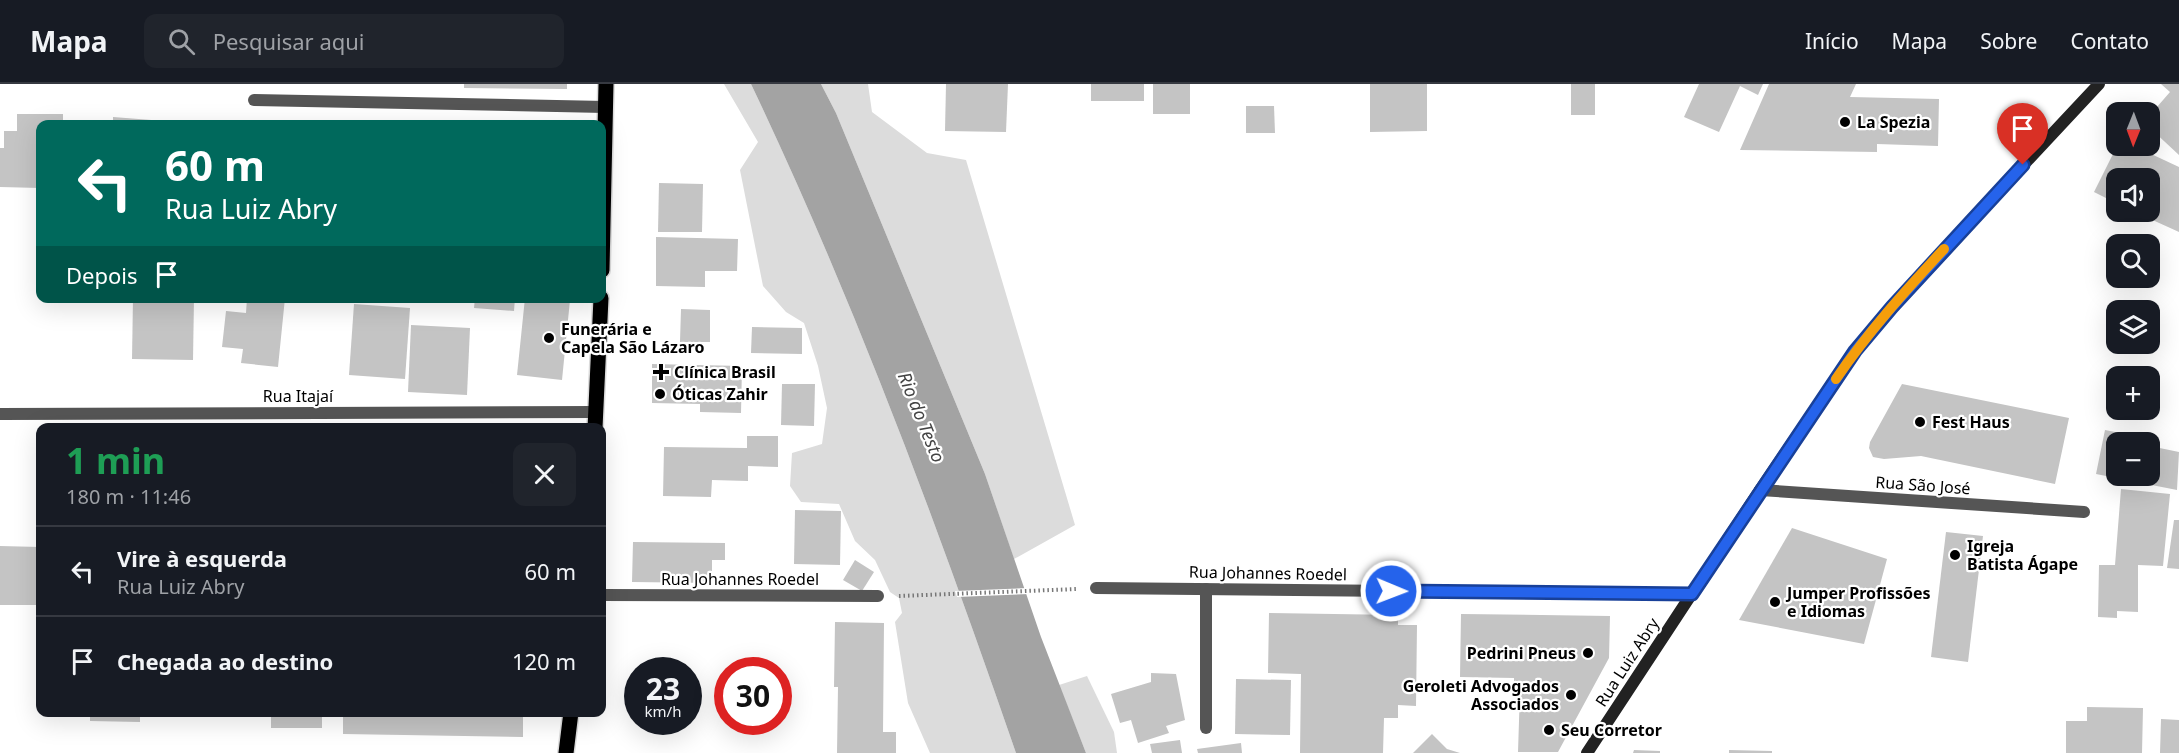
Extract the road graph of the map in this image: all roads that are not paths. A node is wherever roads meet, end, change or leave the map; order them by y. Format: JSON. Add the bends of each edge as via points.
{"nodes":[{"id":1,"x":606,"y":84,"type":"edge"},
{"id":2,"x":2099,"y":84,"type":"edge"},
{"id":3,"x":254,"y":100,"type":"dead end"},
{"id":4,"x":605,"y":106,"type":"junction"},
{"id":5,"x":605,"y":120,"type":"edge"},
{"id":6,"x":601,"y":303,"type":"edge"},
{"id":7,"x":596,"y":412,"type":"junction"},
{"id":8,"x":0,"y":414,"type":"edge"},
{"id":9,"x":595,"y":423,"type":"edge"},
{"id":10,"x":1760,"y":490,"type":"junction"},
{"id":11,"x":2084,"y":512,"type":"dead end"},
{"id":12,"x":1096,"y":588,"type":"road end"},
{"id":13,"x":1206,"y":589,"type":"junction"},
{"id":14,"x":1692,"y":594,"type":"junction"},
{"id":15,"x":606,"y":595,"type":"edge"},
{"id":16,"x":878,"y":596,"type":"road end"},
{"id":17,"x":570,"y":717,"type":"edge"},
{"id":18,"x":1206,"y":728,"type":"dead end"},
{"id":19,"x":566,"y":753,"type":"edge"},
{"id":20,"x":1587,"y":753,"type":"edge"}],
"edges":[{"from":1,"to":4,"type":"main road"},
{"from":2,"to":10,"type":"main road","name":"Rua Luiz Abry","via":[[1855,351]]},
{"from":3,"to":4,"type":"street"},
{"from":4,"to":5,"type":"main road"},
{"from":6,"to":7,"type":"main road"},
{"from":7,"to":8,"type":"street","name":"Rua Itajaí"},
{"from":7,"to":9,"type":"main road"},
{"from":10,"to":11,"type":"street","name":"Rua São José"},
{"from":10,"to":14,"type":"main road","name":"Rua Luiz Abry"},
{"from":12,"to":13,"type":"street","name":"Rua Johannes Roedel"},
{"from":13,"to":14,"type":"street","name":"Rua Johannes Roedel"},
{"from":13,"to":18,"type":"street"},
{"from":14,"to":20,"type":"main road","name":"Rua Luiz Abry"},
{"from":15,"to":16,"type":"street","name":"Rua Johannes Roedel"},
{"from":17,"to":19,"type":"main road"}]}
